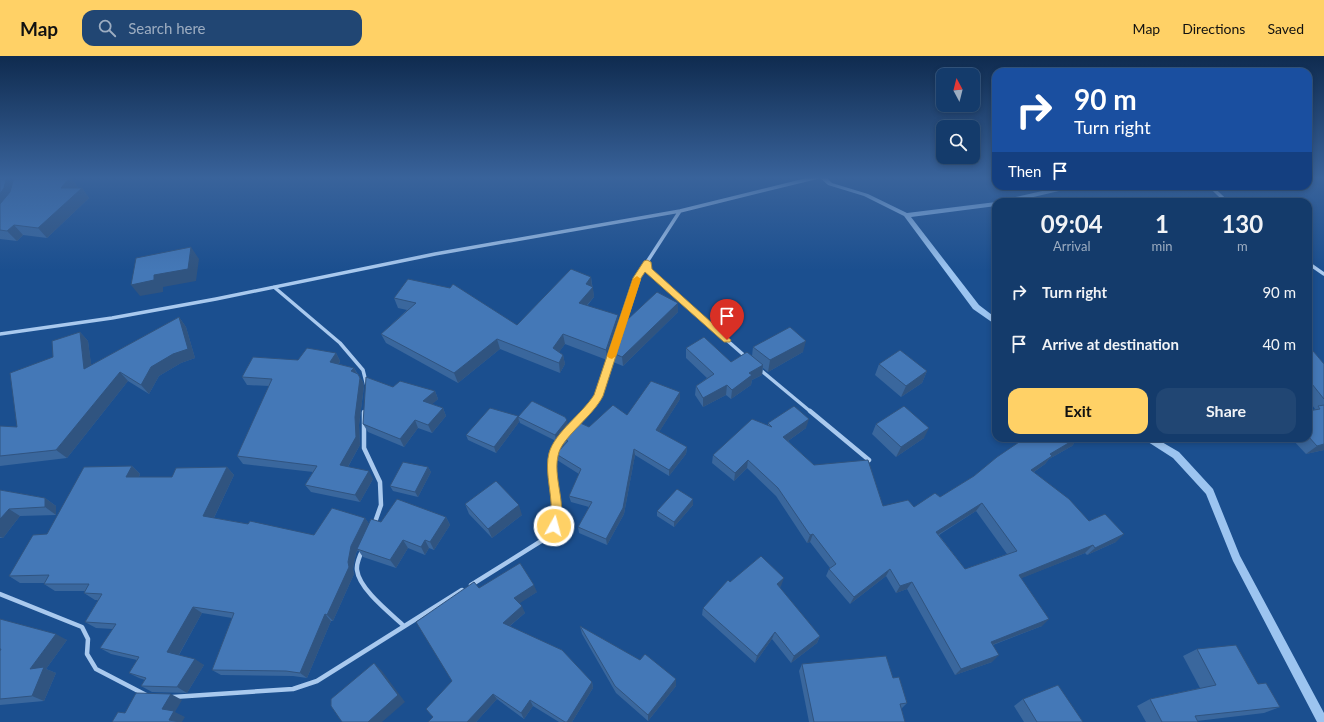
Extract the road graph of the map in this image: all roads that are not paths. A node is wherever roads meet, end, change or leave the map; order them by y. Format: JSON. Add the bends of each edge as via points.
{"nodes":[{"id":1,"x":692,"y":208,"type":"edge"},
{"id":2,"x":680,"y":211,"type":"junction"},
{"id":3,"x":647,"y":262,"type":"junction"},
{"id":4,"x":1312,"y":266,"type":"edge"},
{"id":5,"x":1324,"y":274,"type":"edge"},
{"id":6,"x":274,"y":287,"type":"junction"},
{"id":7,"x":0,"y":334,"type":"edge"},
{"id":8,"x":749,"y":360,"type":"edge"},
{"id":9,"x":755,"y":365,"type":"edge"},
{"id":10,"x":366,"y":394,"type":"edge"},
{"id":11,"x":364,"y":410,"type":"edge"},
{"id":12,"x":869,"y":460,"type":"edge"},
{"id":13,"x":372,"y":530,"type":"edge"},
{"id":14,"x":366,"y":542,"type":"edge"},
{"id":15,"x":0,"y":594,"type":"edge"},
{"id":16,"x":404,"y":626,"type":"junction"},
{"id":17,"x":154,"y":696,"type":"edge"},
{"id":18,"x":169,"y":697,"type":"edge"}],
"edges":[{"from":1,"to":2,"type":"street"},
{"from":2,"to":3,"type":"street"},
{"from":2,"to":6,"type":"street","via":[[435,254]]},
{"from":3,"to":8,"type":"street","via":[[648,271]]},
{"from":3,"to":16,"type":"street","via":[[637,278],[598,396],[590,409],[560,441],[554,453],[557,512],[554,526],[546,538]]},
{"from":4,"to":5,"type":"street"},
{"from":6,"to":7,"type":"street","via":[[112,318]]},
{"from":6,"to":10,"type":"street","via":[[340,343],[363,370]]},
{"from":9,"to":12,"type":"street"},
{"from":11,"to":13,"type":"street","via":[[364,448],[380,482],[381,505]]},
{"from":14,"to":16,"type":"street","via":[[360,554],[357,570],[362,584]]},
{"from":15,"to":17,"type":"street","via":[[82,627],[88,640],[87,654],[96,669],[146,695]]},
{"from":16,"to":18,"type":"street","via":[[317,681],[294,689]]}]}
